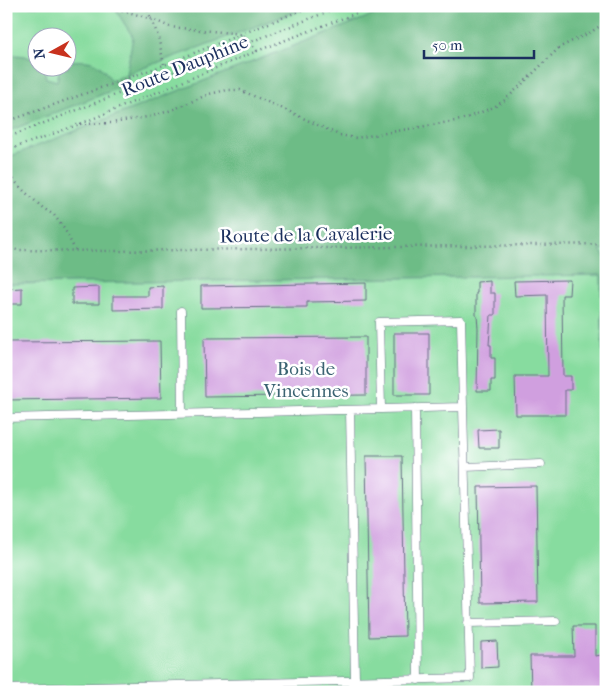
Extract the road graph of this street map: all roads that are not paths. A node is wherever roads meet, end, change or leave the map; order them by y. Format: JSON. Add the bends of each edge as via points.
{"nodes":[{"id":1,"x":181,"y":311,"type":"dead end"},
{"id":2,"x":463,"y":407,"type":"junction"},
{"id":3,"x":415,"y":408,"type":"junction"},
{"id":4,"x":381,"y":409,"type":"junction"},
{"id":5,"x":350,"y":410,"type":"junction"},
{"id":6,"x":182,"y":414,"type":"junction"},
{"id":7,"x":6,"y":418,"type":"edge"},
{"id":8,"x":541,"y":464,"type":"dead end"},
{"id":9,"x":465,"y":467,"type":"junction"},
{"id":10,"x":556,"y":621,"type":"dead end"},
{"id":11,"x":468,"y":623,"type":"junction"},
{"id":12,"x":418,"y":680,"type":"junction"},
{"id":13,"x":355,"y":681,"type":"junction"},
{"id":14,"x":6,"y":689,"type":"edge"},
{"id":15,"x":126,"y":689,"type":"edge"}],
"edges":[{"from":1,"to":6,"type":"lane"},
{"from":2,"to":3,"type":"lane"},
{"from":2,"to":4,"type":"lane","via":[[461,320],[380,322]]},
{"from":2,"to":9,"type":"lane"},
{"from":3,"to":4,"type":"lane"},
{"from":3,"to":12,"type":"lane"},
{"from":4,"to":5,"type":"lane"},
{"from":5,"to":6,"type":"lane"},
{"from":5,"to":13,"type":"lane"},
{"from":6,"to":7,"type":"lane"},
{"from":8,"to":9,"type":"lane"},
{"from":9,"to":11,"type":"lane"},
{"from":10,"to":11,"type":"lane"},
{"from":11,"to":12,"type":"lane","via":[[470,678]]},
{"from":12,"to":13,"type":"lane"},
{"from":13,"to":15,"type":"lane"},
{"from":14,"to":15,"type":"lane"}]}
